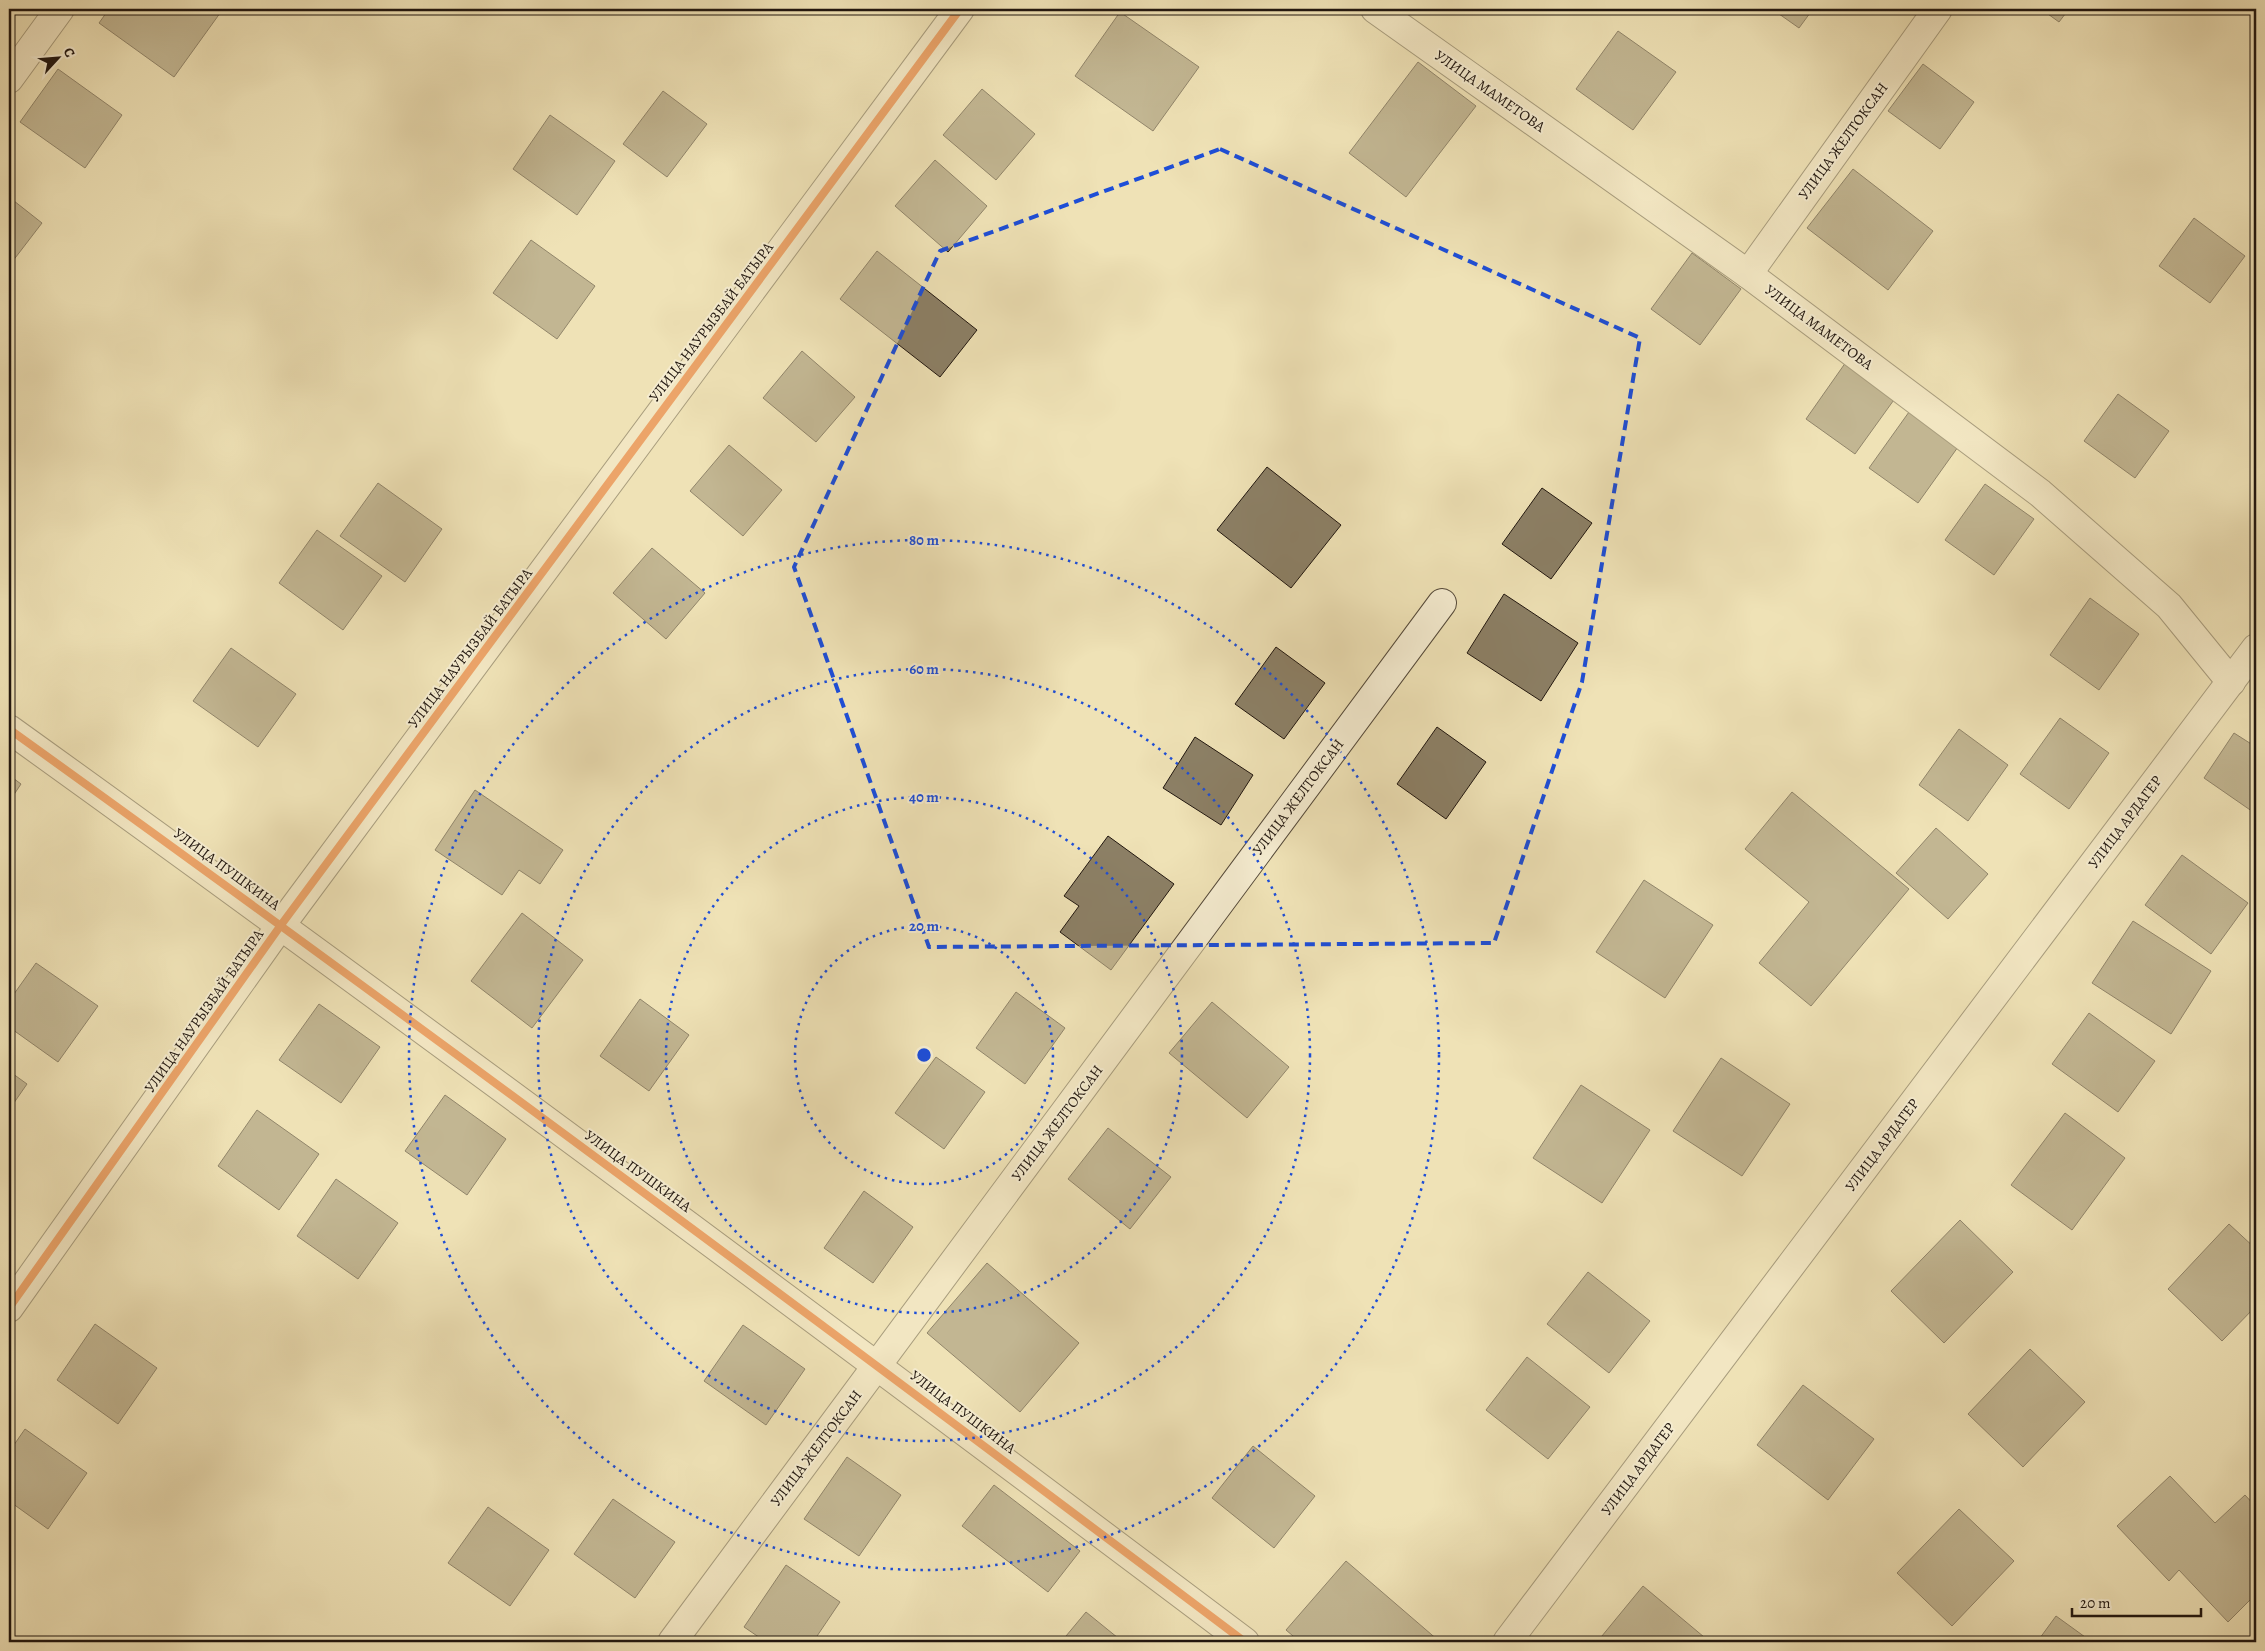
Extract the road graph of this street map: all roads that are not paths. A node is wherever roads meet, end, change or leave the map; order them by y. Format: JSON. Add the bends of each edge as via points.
{"nodes":[{"id":1,"x":60,"y":9,"type":"edge"},
{"id":2,"x":960,"y":9,"type":"edge"},
{"id":3,"x":1375,"y":9,"type":"edge"},
{"id":4,"x":1938,"y":9,"type":"edge"},
{"id":5,"x":9,"y":79,"type":"edge"},
{"id":6,"x":1748,"y":274,"type":"junction"},
{"id":7,"x":1442,"y":603,"type":"dead end"},
{"id":8,"x":2256,"y":648,"type":"edge"},
{"id":9,"x":2231,"y":682,"type":"junction"},
{"id":10,"x":9,"y":730,"type":"edge"},
{"id":11,"x":281,"y":925,"type":"junction"},
{"id":12,"x":9,"y":1308,"type":"edge"},
{"id":13,"x":878,"y":1365,"type":"junction"},
{"id":14,"x":672,"y":1642,"type":"edge"},
{"id":15,"x":1245,"y":1642,"type":"edge"},
{"id":16,"x":1507,"y":1642,"type":"edge"}],
"edges":[{"from":1,"to":5,"type":"street"},
{"from":2,"to":11,"type":"street","name":"УЛИЦА НАУРЫЗБАЙ БАТЫРА"},
{"from":3,"to":6,"type":"street","name":"УЛИЦА МАМЕТОВА"},
{"from":4,"to":6,"type":"street","name":"УЛИЦА ЖЕЛТОКСАН"},
{"from":6,"to":9,"type":"street","name":"УЛИЦА МАМЕТОВА","via":[[2040,493],[2169,606]]},
{"from":7,"to":13,"type":"street","name":"УЛИЦА ЖЕЛТОКСАН"},
{"from":8,"to":9,"type":"street","name":"УЛИЦА АРДАГЕР"},
{"from":9,"to":16,"type":"street","name":"УЛИЦА АРДАГЕР"},
{"from":10,"to":11,"type":"street","name":"УЛИЦА ПУШКИНА"},
{"from":11,"to":12,"type":"street","name":"УЛИЦА НАУРЫЗБАЙ БАТЫРА"},
{"from":11,"to":13,"type":"street","name":"УЛИЦА ПУШКИНА"},
{"from":13,"to":14,"type":"street","name":"УЛИЦА ЖЕЛТОКСАН"},
{"from":13,"to":15,"type":"street","name":"УЛИЦА ПУШКИНА"}]}
